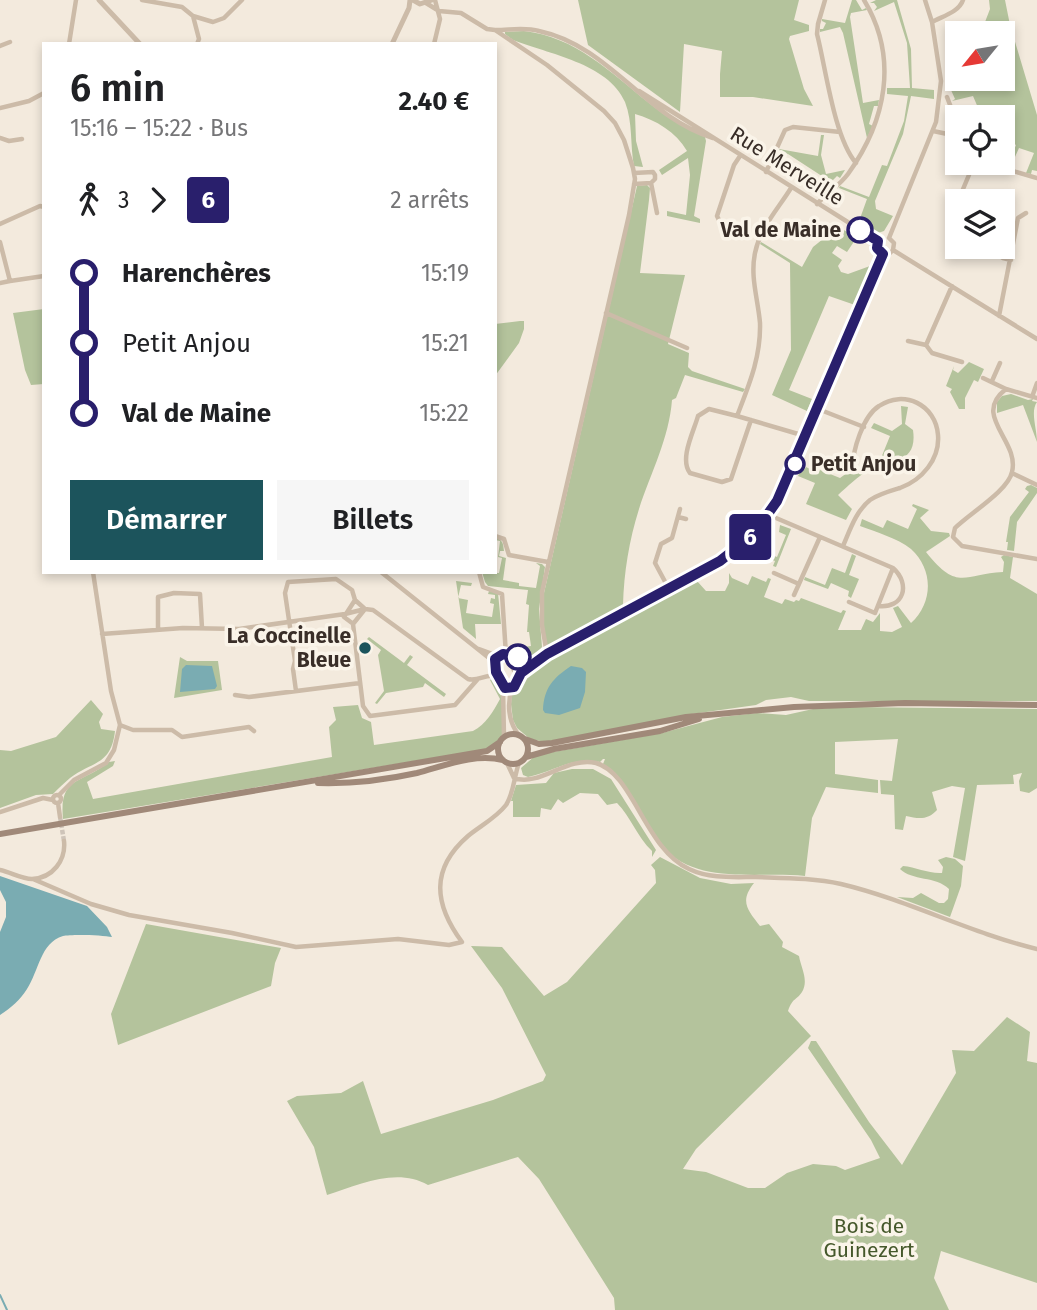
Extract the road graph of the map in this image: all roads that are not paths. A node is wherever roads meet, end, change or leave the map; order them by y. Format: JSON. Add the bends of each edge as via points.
{"nodes":[{"id":1,"x":76,"y":0,"type":"edge"},
{"id":2,"x":99,"y":0,"type":"edge"},
{"id":3,"x":142,"y":0,"type":"edge"},
{"id":4,"x":242,"y":0,"type":"edge"},
{"id":5,"x":825,"y":0,"type":"edge"},
{"id":6,"x":864,"y":0,"type":"edge"},
{"id":7,"x":925,"y":0,"type":"edge"},
{"id":8,"x":963,"y":0,"type":"edge"},
{"id":9,"x":414,"y":1,"type":"edge"},
{"id":10,"x":431,"y":1,"type":"edge"},
{"id":11,"x":439,"y":11,"type":"junction"},
{"id":12,"x":193,"y":16,"type":"junction"},
{"id":13,"x":932,"y":22,"type":"junction"},
{"id":14,"x":495,"y":30,"type":"junction"},
{"id":15,"x":10,"y":42,"type":"dead end"},
{"id":16,"x":69,"y":42,"type":"edge"},
{"id":17,"x":137,"y":42,"type":"edge"},
{"id":18,"x":198,"y":42,"type":"edge"},
{"id":19,"x":393,"y":42,"type":"edge"},
{"id":20,"x":434,"y":42,"type":"edge"},
{"id":21,"x":0,"y":46,"type":"edge"},
{"id":22,"x":42,"y":94,"type":"edge"},
{"id":23,"x":947,"y":97,"type":"dead end"},
{"id":24,"x":950,"y":105,"type":"edge"},
{"id":25,"x":0,"y":108,"type":"edge"},
{"id":26,"x":933,"y":131,"type":"junction"},
{"id":27,"x":840,"y":132,"type":"junction"},
{"id":28,"x":945,"y":134,"type":"edge"},
{"id":29,"x":0,"y":138,"type":"edge"},
{"id":30,"x":22,"y":139,"type":"dead end"},
{"id":31,"x":740,"y":156,"type":"junction"},
{"id":32,"x":856,"y":163,"type":"junction"},
{"id":33,"x":766,"y":172,"type":"junction"},
{"id":34,"x":1015,"y":172,"type":"edge"},
{"id":35,"x":634,"y":173,"type":"junction"},
{"id":36,"x":1037,"y":178,"type":"edge"},
{"id":37,"x":651,"y":183,"type":"junction"},
{"id":38,"x":634,"y":184,"type":"junction"},
{"id":39,"x":791,"y":188,"type":"junction"},
{"id":40,"x":817,"y":204,"type":"junction"},
{"id":41,"x":42,"y":206,"type":"edge"},
{"id":42,"x":657,"y":213,"type":"dead end"},
{"id":43,"x":1026,"y":213,"type":"dead end"},
{"id":44,"x":720,"y":222,"type":"dead end"},
{"id":45,"x":0,"y":224,"type":"edge"},
{"id":46,"x":889,"y":238,"type":"junction"},
{"id":47,"x":878,"y":241,"type":"junction"},
{"id":48,"x":0,"y":242,"type":"edge"},
{"id":49,"x":893,"y":250,"type":"junction"},
{"id":50,"x":883,"y":254,"type":"junction"},
{"id":51,"x":1008,"y":259,"type":"edge"},
{"id":52,"x":1012,"y":260,"type":"junction"},
{"id":53,"x":42,"y":276,"type":"edge"},
{"id":54,"x":10,"y":281,"type":"junction"},
{"id":55,"x":0,"y":283,"type":"edge"},
{"id":56,"x":952,"y":286,"type":"junction"},
{"id":57,"x":606,"y":313,"type":"junction"},
{"id":58,"x":999,"y":316,"type":"junction"},
{"id":59,"x":1037,"y":339,"type":"edge"},
{"id":60,"x":908,"y":341,"type":"dead end"},
{"id":61,"x":926,"y":345,"type":"junction"},
{"id":62,"x":687,"y":348,"type":"dead end"},
{"id":63,"x":962,"y":362,"type":"dead end"},
{"id":64,"x":1000,"y":363,"type":"dead end"},
{"id":65,"x":983,"y":378,"type":"dead end"},
{"id":66,"x":992,"y":381,"type":"junction"},
{"id":67,"x":1037,"y":383,"type":"edge"},
{"id":68,"x":1006,"y":389,"type":"junction"},
{"id":69,"x":1035,"y":398,"type":"edge"},
{"id":70,"x":818,"y":409,"type":"junction"},
{"id":71,"x":737,"y":416,"type":"junction"},
{"id":72,"x":751,"y":420,"type":"junction"},
{"id":73,"x":864,"y":428,"type":"junction"},
{"id":74,"x":805,"y":436,"type":"junction"},
{"id":75,"x":853,"y":469,"type":"dead end"},
{"id":76,"x":1012,"y":473,"type":"junction"},
{"id":77,"x":1037,"y":485,"type":"edge"},
{"id":78,"x":680,"y":509,"type":"dead end"},
{"id":79,"x":769,"y":515,"type":"junction"},
{"id":80,"x":678,"y":517,"type":"junction"},
{"id":81,"x":686,"y":519,"type":"dead end"},
{"id":82,"x":497,"y":536,"type":"edge"},
{"id":83,"x":820,"y":537,"type":"junction"},
{"id":84,"x":843,"y":546,"type":"junction"},
{"id":85,"x":1037,"y":559,"type":"edge"},
{"id":86,"x":548,"y":562,"type":"junction"},
{"id":87,"x":893,"y":568,"type":"junction"},
{"id":88,"x":774,"y":573,"type":"dead end"},
{"id":89,"x":93,"y":574,"type":"edge"},
{"id":90,"x":383,"y":574,"type":"edge"},
{"id":91,"x":480,"y":574,"type":"edge"},
{"id":92,"x":799,"y":584,"type":"junction"},
{"id":93,"x":668,"y":589,"type":"junction"},
{"id":94,"x":794,"y":595,"type":"dead end"},
{"id":95,"x":355,"y":600,"type":"junction"},
{"id":96,"x":849,"y":602,"type":"dead end"},
{"id":97,"x":878,"y":606,"type":"junction"},
{"id":98,"x":365,"y":609,"type":"junction"},
{"id":99,"x":345,"y":614,"type":"junction"},
{"id":100,"x":289,"y":622,"type":"junction"},
{"id":101,"x":352,"y":624,"type":"junction"},
{"id":102,"x":202,"y":628,"type":"junction"},
{"id":103,"x":158,"y":630,"type":"junction"},
{"id":104,"x":102,"y":634,"type":"junction"},
{"id":105,"x":478,"y":648,"type":"junction"},
{"id":106,"x":547,"y":654,"type":"junction"},
{"id":107,"x":502,"y":655,"type":"junction"},
{"id":108,"x":511,"y":663,"type":"junction"},
{"id":109,"x":494,"y":664,"type":"junction"},
{"id":110,"x":491,"y":674,"type":"junction"},
{"id":111,"x":499,"y":677,"type":"junction"},
{"id":112,"x":466,"y":678,"type":"junction"},
{"id":113,"x":477,"y":679,"type":"junction"},
{"id":114,"x":518,"y":681,"type":"junction"},
{"id":115,"x":360,"y":683,"type":"junction"},
{"id":116,"x":503,"y":687,"type":"junction"},
{"id":117,"x":512,"y":688,"type":"junction"},
{"id":118,"x":296,"y":691,"type":"junction"},
{"id":119,"x":468,"y":691,"type":"junction"},
{"id":120,"x":235,"y":695,"type":"dead end"},
{"id":121,"x":1037,"y":705,"type":"edge"},
{"id":122,"x":704,"y":717,"type":"junction"},
{"id":123,"x":120,"y":725,"type":"junction"},
{"id":124,"x":254,"y":731,"type":"dead end"},
{"id":125,"x":521,"y":737,"type":"junction"},
{"id":126,"x":502,"y":739,"type":"junction"},
{"id":127,"x":526,"y":757,"type":"junction"},
{"id":128,"x":505,"y":761,"type":"junction"},
{"id":129,"x":519,"y":763,"type":"junction"},
{"id":130,"x":514,"y":778,"type":"junction"},
{"id":131,"x":302,"y":783,"type":"junction"},
{"id":132,"x":56,"y":802,"type":"junction"},
{"id":133,"x":0,"y":812,"type":"edge"},
{"id":134,"x":60,"y":817,"type":"tunnel mouth"},
{"id":135,"x":0,"y":834,"type":"edge"},
{"id":136,"x":64,"y":841,"type":"tunnel mouth"},
{"id":137,"x":0,"y":870,"type":"edge"},
{"id":138,"x":33,"y":879,"type":"junction"},
{"id":139,"x":1037,"y":949,"type":"edge"}],
"edges":[{"from":1,"to":16,"type":"street"},
{"from":2,"to":17,"type":"street"},
{"from":3,"to":12,"type":"street","via":[[182,8]]},
{"from":4,"to":12,"type":"street","via":[[213,22]]},
{"from":5,"to":27,"type":"street","via":[[817,34]]},
{"from":6,"to":32,"type":"street","via":[[880,35],[885,82],[875,126]]},
{"from":7,"to":13,"type":"street"},
{"from":8,"to":13,"type":"street","via":[[955,11]]},
{"from":9,"to":10,"type":"street"},
{"from":9,"to":19,"type":"street"},
{"from":10,"to":11,"type":"street"},
{"from":10,"to":11,"type":"street"},
{"from":11,"to":14,"type":"street","via":[[461,13]]},
{"from":11,"to":20,"type":"street"},
{"from":12,"to":18,"type":"street"},
{"from":13,"to":26,"type":"street","via":[[941,80]]},
{"from":14,"to":31,"type":"street","name":"Rue Merveille","via":[[536,30],[562,37]]},
{"from":14,"to":35,"type":"street","via":[[604,111],[624,140]]},
{"from":15,"to":21,"type":"street"},
{"from":22,"to":25,"type":"street"},
{"from":23,"to":24,"type":"street"},
{"from":26,"to":28,"type":"street"},
{"from":26,"to":46,"type":"street"},
{"from":27,"to":32,"type":"street"},
{"from":27,"to":33,"type":"street","via":[[785,130]]},
{"from":29,"to":30,"type":"street"},
{"from":31,"to":33,"type":"street","name":"Rue Merveille"},
{"from":31,"to":44,"type":"street","via":[[717,216]]},
{"from":32,"to":40,"type":"street"},
{"from":33,"to":39,"type":"street","name":"Rue Merveille"},
{"from":34,"to":36,"type":"street"},
{"from":35,"to":37,"type":"street","via":[[653,172]]},
{"from":35,"to":38,"type":"street"},
{"from":37,"to":38,"type":"street"},
{"from":37,"to":42,"type":"street"},
{"from":38,"to":57,"type":"street"},
{"from":39,"to":40,"type":"street","name":"Rue Merveille"},
{"from":39,"to":71,"type":"street","via":[[764,228],[755,252],[758,354]]},
{"from":40,"to":47,"type":"street","name":"Rue Merveille"},
{"from":41,"to":45,"type":"street"},
{"from":43,"to":52,"type":"street","via":[[1018,218]]},
{"from":46,"to":47,"type":"street"},
{"from":46,"to":49,"type":"street"},
{"from":47,"to":50,"type":"street"},
{"from":48,"to":54,"type":"street"},
{"from":49,"to":50,"type":"street"},
{"from":49,"to":56,"type":"street"},
{"from":50,"to":70,"type":"street"},
{"from":51,"to":52,"type":"street"},
{"from":52,"to":58,"type":"street"},
{"from":53,"to":54,"type":"street"},
{"from":54,"to":55,"type":"street"},
{"from":56,"to":58,"type":"street"},
{"from":56,"to":61,"type":"street"},
{"from":57,"to":62,"type":"street"},
{"from":57,"to":86,"type":"street"},
{"from":58,"to":59,"type":"street"},
{"from":60,"to":61,"type":"street"},
{"from":61,"to":63,"type":"street","via":[[932,353]]},
{"from":64,"to":66,"type":"street"},
{"from":65,"to":66,"type":"street"},
{"from":66,"to":68,"type":"street"},
{"from":67,"to":69,"type":"street"},
{"from":68,"to":69,"type":"street"},
{"from":68,"to":76,"type":"street","via":[[997,396],[993,409],[1013,461]]},
{"from":70,"to":73,"type":"street"},
{"from":70,"to":74,"type":"street"},
{"from":71,"to":72,"type":"street"},
{"from":71,"to":72,"type":"street","via":[[709,410],[698,416],[685,459],[690,473],[722,482],[731,479]]},
{"from":72,"to":74,"type":"street"},
{"from":73,"to":75,"type":"street"},
{"from":73,"to":84,"type":"street","via":[[877,407],[899,398],[918,402],[928,410],[939,435],[922,475],[868,502]]},
{"from":74,"to":79,"type":"street"},
{"from":76,"to":77,"type":"street"},
{"from":76,"to":85,"type":"street","via":[[1004,486],[955,528],[953,537],[969,548]]},
{"from":78,"to":80,"type":"street"},
{"from":79,"to":83,"type":"street"},
{"from":79,"to":93,"type":"street","via":[[731,554]]},
{"from":80,"to":81,"type":"street"},
{"from":80,"to":93,"type":"street","via":[[672,538],[660,544],[654,563]]},
{"from":82,"to":86,"type":"street","via":[[503,537],[509,555]]},
{"from":83,"to":84,"type":"street"},
{"from":83,"to":92,"type":"street"},
{"from":84,"to":87,"type":"street"},
{"from":86,"to":106,"type":"street","via":[[541,604]]},
{"from":87,"to":97,"type":"street"},
{"from":87,"to":97,"type":"street","via":[[902,578],[904,591],[890,606]]},
{"from":88,"to":92,"type":"street"},
{"from":89,"to":104,"type":"street"},
{"from":90,"to":105,"type":"street"},
{"from":91,"to":107,"type":"street","via":[[483,587],[502,594]]},
{"from":92,"to":94,"type":"street"},
{"from":93,"to":106,"type":"street"},
{"from":95,"to":98,"type":"street"},
{"from":95,"to":99,"type":"street"},
{"from":95,"to":100,"type":"street","via":[[352,590],[336,579],[288,582]]},
{"from":96,"to":97,"type":"street","via":[[875,613]]},
{"from":98,"to":99,"type":"street"},
{"from":98,"to":101,"type":"street"},
{"from":98,"to":112,"type":"street","via":[[377,611]]},
{"from":99,"to":100,"type":"street"},
{"from":99,"to":101,"type":"street"},
{"from":100,"to":102,"type":"street","via":[[239,629]]},
{"from":100,"to":118,"type":"street"},
{"from":101,"to":115,"type":"street"},
{"from":102,"to":103,"type":"street"},
{"from":102,"to":103,"type":"street","via":[[200,594],[177,593],[159,596]]},
{"from":103,"to":104,"type":"street"},
{"from":104,"to":123,"type":"street"},
{"from":105,"to":107,"type":"street"},
{"from":105,"to":109,"type":"street"},
{"from":106,"to":108,"type":"street","via":[[523,665]]},
{"from":106,"to":114,"type":"street"},
{"from":107,"to":108,"type":"street"},
{"from":107,"to":109,"type":"street"},
{"from":108,"to":114,"type":"street"},
{"from":109,"to":110,"type":"street"},
{"from":109,"to":111,"type":"street"},
{"from":110,"to":111,"type":"street"},
{"from":110,"to":113,"type":"street"},
{"from":111,"to":116,"type":"street"},
{"from":112,"to":113,"type":"street"},
{"from":112,"to":119,"type":"street"},
{"from":113,"to":119,"type":"street"},
{"from":114,"to":117,"type":"street"},
{"from":115,"to":118,"type":"street"},
{"from":115,"to":119,"type":"street","via":[[364,711],[373,717],[455,705]]},
{"from":116,"to":117,"type":"street"},
{"from":116,"to":126,"type":"street"},
{"from":117,"to":125,"type":"street","via":[[512,724]]},
{"from":118,"to":120,"type":"street"},
{"from":121,"to":122,"type":"main road","via":[[905,703],[794,707]]},
{"from":122,"to":125,"type":"main road","via":[[552,743]]},
{"from":122,"to":127,"type":"main road","via":[[660,731]]},
{"from":123,"to":124,"type":"street","via":[[133,730],[165,728],[182,737],[250,727]]},
{"from":123,"to":132,"type":"street","via":[[111,756],[67,785]]},
{"from":125,"to":126,"type":"main road","via":[[510,734]]},
{"from":125,"to":127,"type":"main road","via":[[528,748]]},
{"from":126,"to":128,"type":"main road","via":[[498,751]]},
{"from":126,"to":131,"type":"main road","via":[[487,751]]},
{"from":127,"to":129,"type":"main road"},
{"from":128,"to":129,"type":"main road"},
{"from":128,"to":130,"type":"street"},
{"from":128,"to":131,"type":"main road","via":[[483,758],[345,784]]},
{"from":129,"to":130,"type":"street"},
{"from":130,"to":138,"type":"street","via":[[508,803],[452,852],[442,873],[443,909],[462,942],[449,945],[398,939],[296,947],[129,915]]},
{"from":130,"to":139,"type":"street","via":[[536,778],[565,766],[596,764],[610,771],[664,851],[685,868],[704,875],[839,884]]},
{"from":131,"to":135,"type":"main road"},
{"from":132,"to":133,"type":"street","via":[[43,798]]},
{"from":132,"to":134,"type":"street"},
{"from":136,"to":138,"type":"street","via":[[58,866]]},
{"from":137,"to":138,"type":"street"}]}
